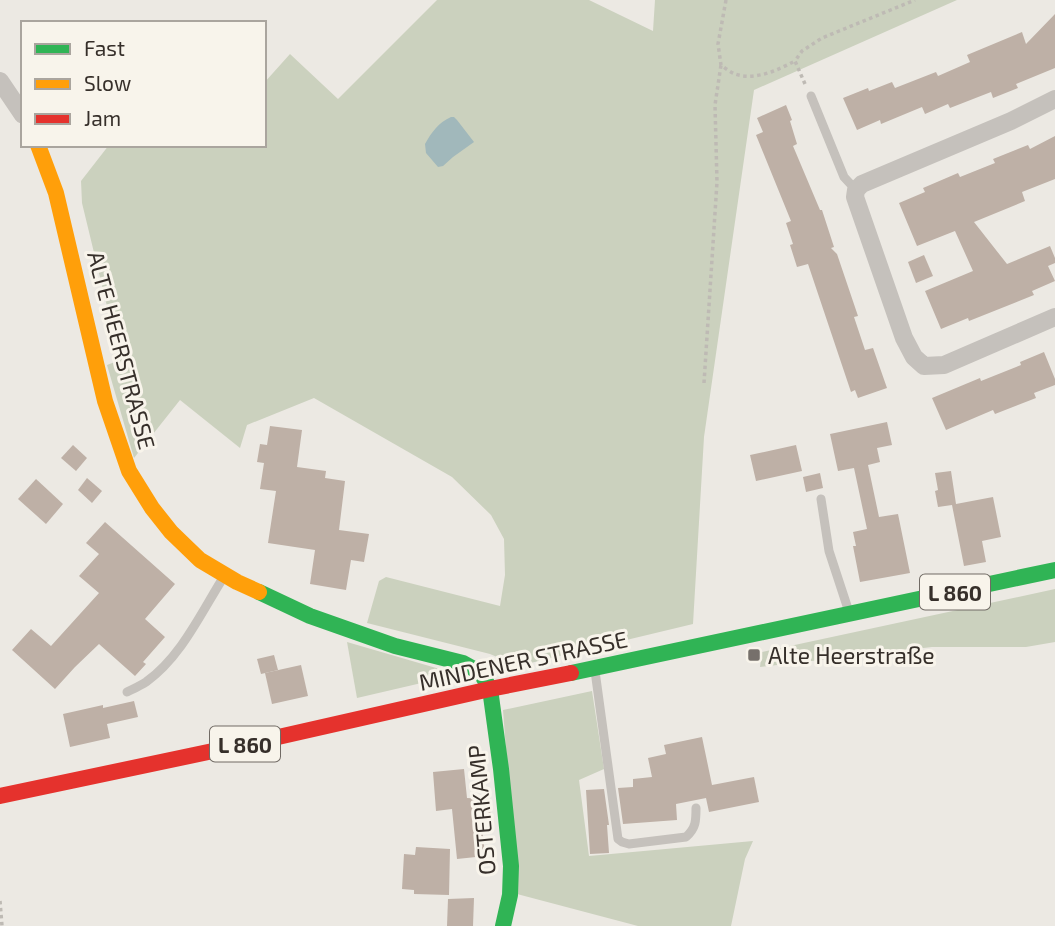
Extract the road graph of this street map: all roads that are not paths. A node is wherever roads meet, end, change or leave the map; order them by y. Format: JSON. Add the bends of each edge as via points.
{"nodes":[{"id":1,"x":0,"y":81,"type":"edge"},
{"id":2,"x":811,"y":96,"type":"road end"},
{"id":3,"x":1055,"y":99,"type":"edge"},
{"id":4,"x":21,"y":112,"type":"edge"},
{"id":5,"x":39,"y":147,"type":"edge"},
{"id":6,"x":856,"y":190,"type":"junction"},
{"id":7,"x":1055,"y":317,"type":"edge"},
{"id":8,"x":821,"y":499,"type":"dead end"},
{"id":9,"x":1055,"y":570,"type":"edge"},
{"id":10,"x":225,"y":575,"type":"junction"},
{"id":11,"x":850,"y":615,"type":"junction"},
{"id":12,"x":594,"y":669,"type":"junction"},
{"id":13,"x":490,"y":689,"type":"junction"},
{"id":14,"x":127,"y":692,"type":"dead end"},
{"id":15,"x":0,"y":796,"type":"edge"},
{"id":16,"x":696,"y":808,"type":"dead end"},
{"id":17,"x":503,"y":926,"type":"edge"}],
"edges":[{"from":1,"to":4,"type":"street"},
{"from":2,"to":6,"type":"lane","via":[[844,177]]},
{"from":3,"to":6,"type":"street"},
{"from":5,"to":10,"type":"main road","name":"ALTE HEERSTRASSE","via":[[57,193],[105,401],[129,471],[171,532],[200,560]]},
{"from":6,"to":7,"type":"street","via":[[904,338],[924,366],[944,365]]},
{"from":8,"to":11,"type":"lane","via":[[829,551]]},
{"from":9,"to":11,"type":"main road","name":"MINDENER STRASSE","number":"L 860"},
{"from":10,"to":13,"type":"main road","name":"ALTE HEERSTRASSE","via":[[354,632],[463,663],[481,673]]},
{"from":10,"to":14,"type":"lane","via":[[179,648],[160,670]]},
{"from":11,"to":12,"type":"main road","name":"MINDENER STRASSE","number":"L 860"},
{"from":12,"to":13,"type":"main road","name":"MINDENER STRASSE","number":"L 860"},
{"from":12,"to":16,"type":"lane","via":[[618,839],[629,844],[686,836],[696,823]]},
{"from":13,"to":15,"type":"main road","name":"MINDENER STRASSE","number":"L 860"},
{"from":13,"to":17,"type":"main road","name":"OSTERKAMP","via":[[511,866]]}]}
